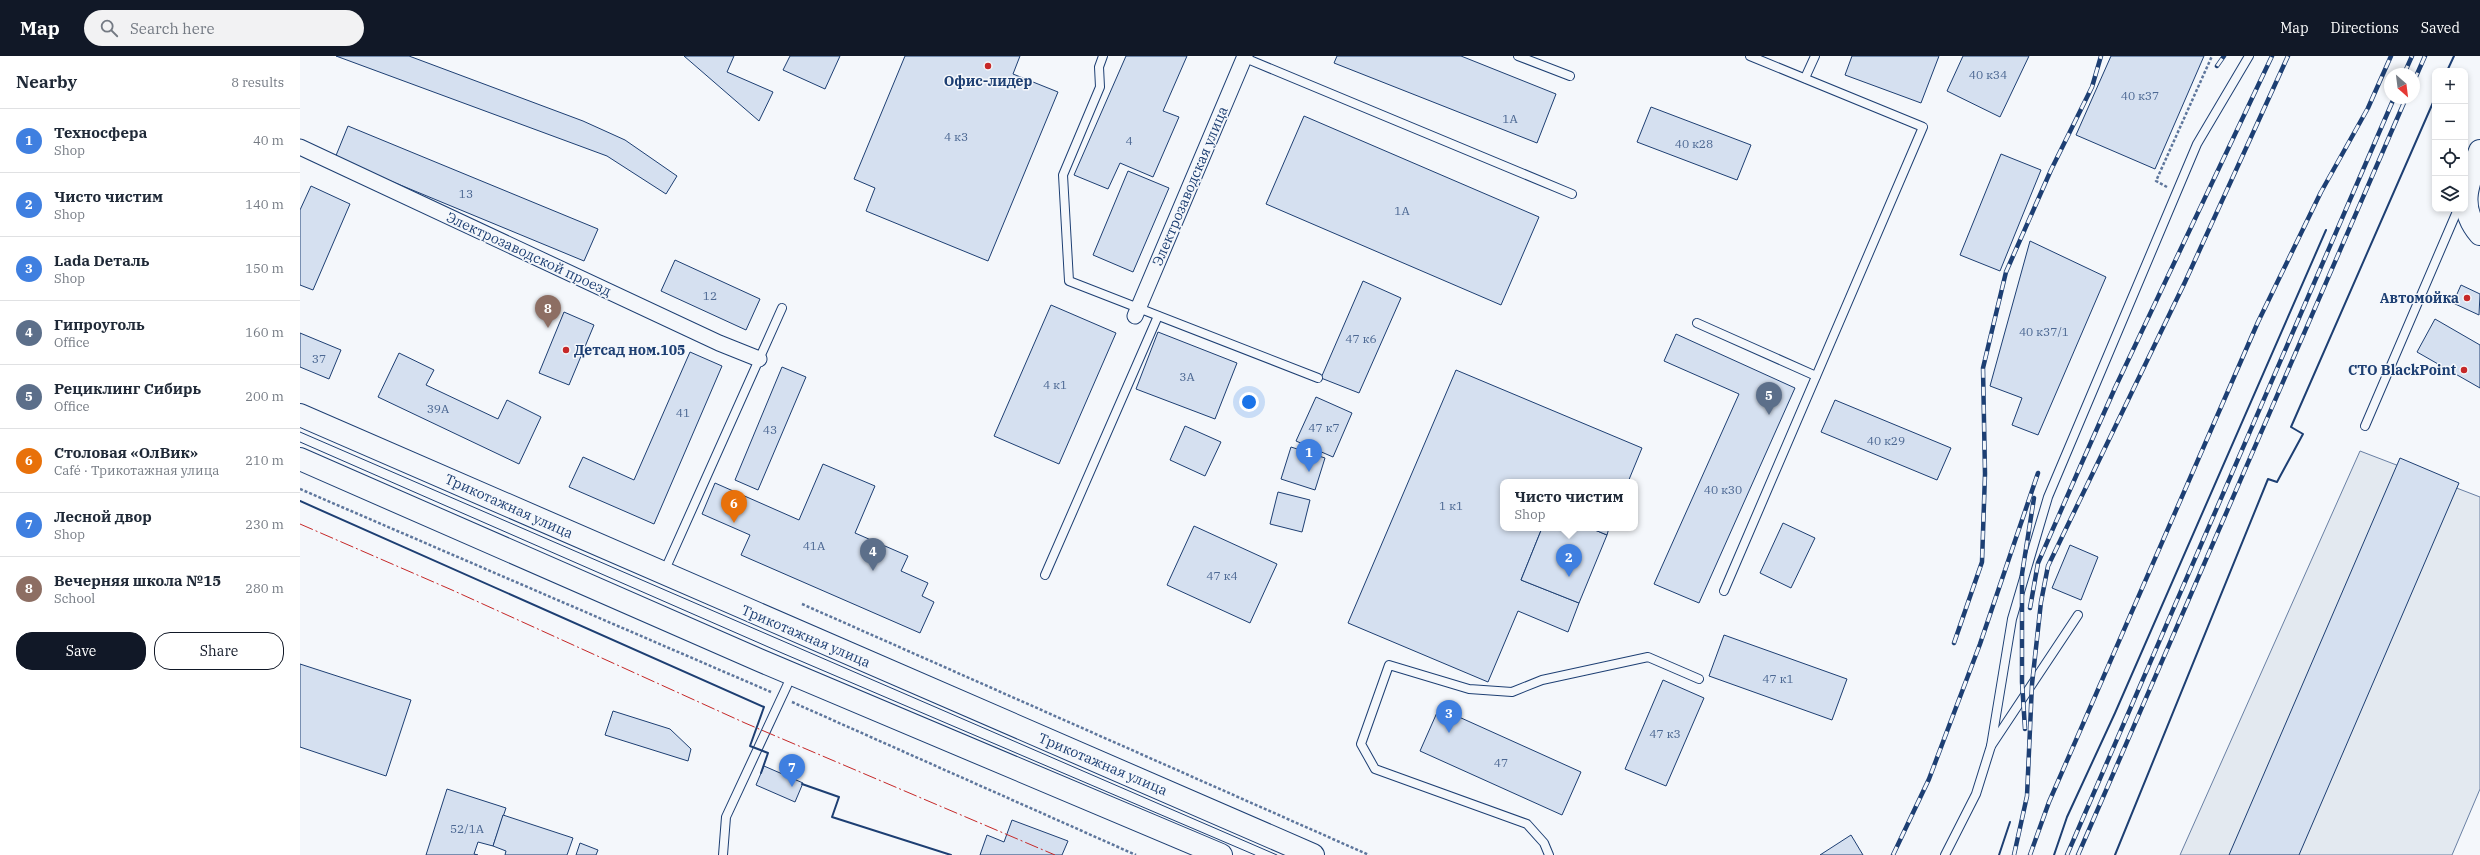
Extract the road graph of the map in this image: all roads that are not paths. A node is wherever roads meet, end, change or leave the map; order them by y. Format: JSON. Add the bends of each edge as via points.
{"nodes":[{"id":1,"x":1104,"y":56,"type":"edge"},
{"id":2,"x":1518,"y":56,"type":"edge"},
{"id":3,"x":1750,"y":56,"type":"edge"},
{"id":4,"x":1815,"y":56,"type":"edge"},
{"id":5,"x":2248,"y":56,"type":"edge"},
{"id":6,"x":1245,"y":57,"type":"edge"},
{"id":7,"x":1570,"y":76,"type":"dead end"},
{"id":8,"x":1805,"y":78,"type":"junction"},
{"id":9,"x":300,"y":147,"type":"edge"},
{"id":10,"x":2480,"y":150,"type":"edge"},
{"id":11,"x":2468,"y":183,"type":"edge"},
{"id":12,"x":1572,"y":194,"type":"dead end"},
{"id":13,"x":2457,"y":212,"type":"edge"},
{"id":14,"x":2467,"y":212,"type":"edge"},
{"id":15,"x":2480,"y":234,"type":"edge"},
{"id":16,"x":782,"y":308,"type":"dead end"},
{"id":17,"x":1137,"y":312,"type":"junction"},
{"id":18,"x":1158,"y":316,"type":"junction"},
{"id":19,"x":1697,"y":323,"type":"dead end"},
{"id":20,"x":760,"y":359,"type":"junction"},
{"id":21,"x":1816,"y":376,"type":"junction"},
{"id":22,"x":1318,"y":378,"type":"dead end"},
{"id":23,"x":300,"y":415,"type":"edge"},
{"id":24,"x":2365,"y":426,"type":"dead end"},
{"id":25,"x":300,"y":459,"type":"edge"},
{"id":26,"x":664,"y":574,"type":"junction"},
{"id":27,"x":1046,"y":574,"type":"dead end"},
{"id":28,"x":1724,"y":591,"type":"dead end"},
{"id":29,"x":2078,"y":616,"type":"dead end"},
{"id":30,"x":792,"y":674,"type":"junction"},
{"id":31,"x":1699,"y":679,"type":"dead end"},
{"id":32,"x":1991,"y":746,"type":"junction"},
{"id":33,"x":723,"y":855,"type":"edge"},
{"id":34,"x":1221,"y":855,"type":"edge"},
{"id":35,"x":1313,"y":855,"type":"edge"},
{"id":36,"x":1549,"y":855,"type":"edge"},
{"id":37,"x":1945,"y":855,"type":"edge"}],
"edges":[{"from":1,"to":17,"type":"lane","via":[[1099,67],[1100,87],[1063,175],[1069,281]]},
{"from":2,"to":7,"type":"lane"},
{"from":3,"to":8,"type":"lane"},
{"from":4,"to":8,"type":"lane"},
{"from":5,"to":32,"type":"lane","via":[[2197,144],[2048,497],[2012,619]]},
{"from":6,"to":12,"type":"lane"},
{"from":6,"to":17,"type":"street","name":"Электрозаводская улица"},
{"from":8,"to":21,"type":"lane","via":[[1923,127]]},
{"from":9,"to":20,"type":"street","name":"Электрозаводской проезд","via":[[720,343]]},
{"from":10,"to":11,"type":"main road"},
{"from":13,"to":24,"type":"lane"},
{"from":14,"to":15,"type":"main road","via":[[2472,225]]},
{"from":16,"to":20,"type":"lane"},
{"from":17,"to":18,"type":"lane"},
{"from":18,"to":22,"type":"lane"},
{"from":18,"to":27,"type":"lane"},
{"from":19,"to":21,"type":"lane"},
{"from":20,"to":26,"type":"lane"},
{"from":21,"to":28,"type":"lane"},
{"from":23,"to":26,"type":"main road","name":"Трикотажная улица"},
{"from":25,"to":30,"type":"main road"},
{"from":26,"to":35,"type":"main road","name":"Трикотажная улица"},
{"from":29,"to":32,"type":"lane"},
{"from":30,"to":33,"type":"lane","via":[[726,817]]},
{"from":30,"to":34,"type":"main road"},
{"from":31,"to":36,"type":"lane","via":[[1648,657],[1542,680],[1512,692],[1469,689],[1389,665],[1361,744],[1375,769],[1527,824],[1544,843]]},
{"from":32,"to":37,"type":"lane","via":[[1976,794]]}]}
